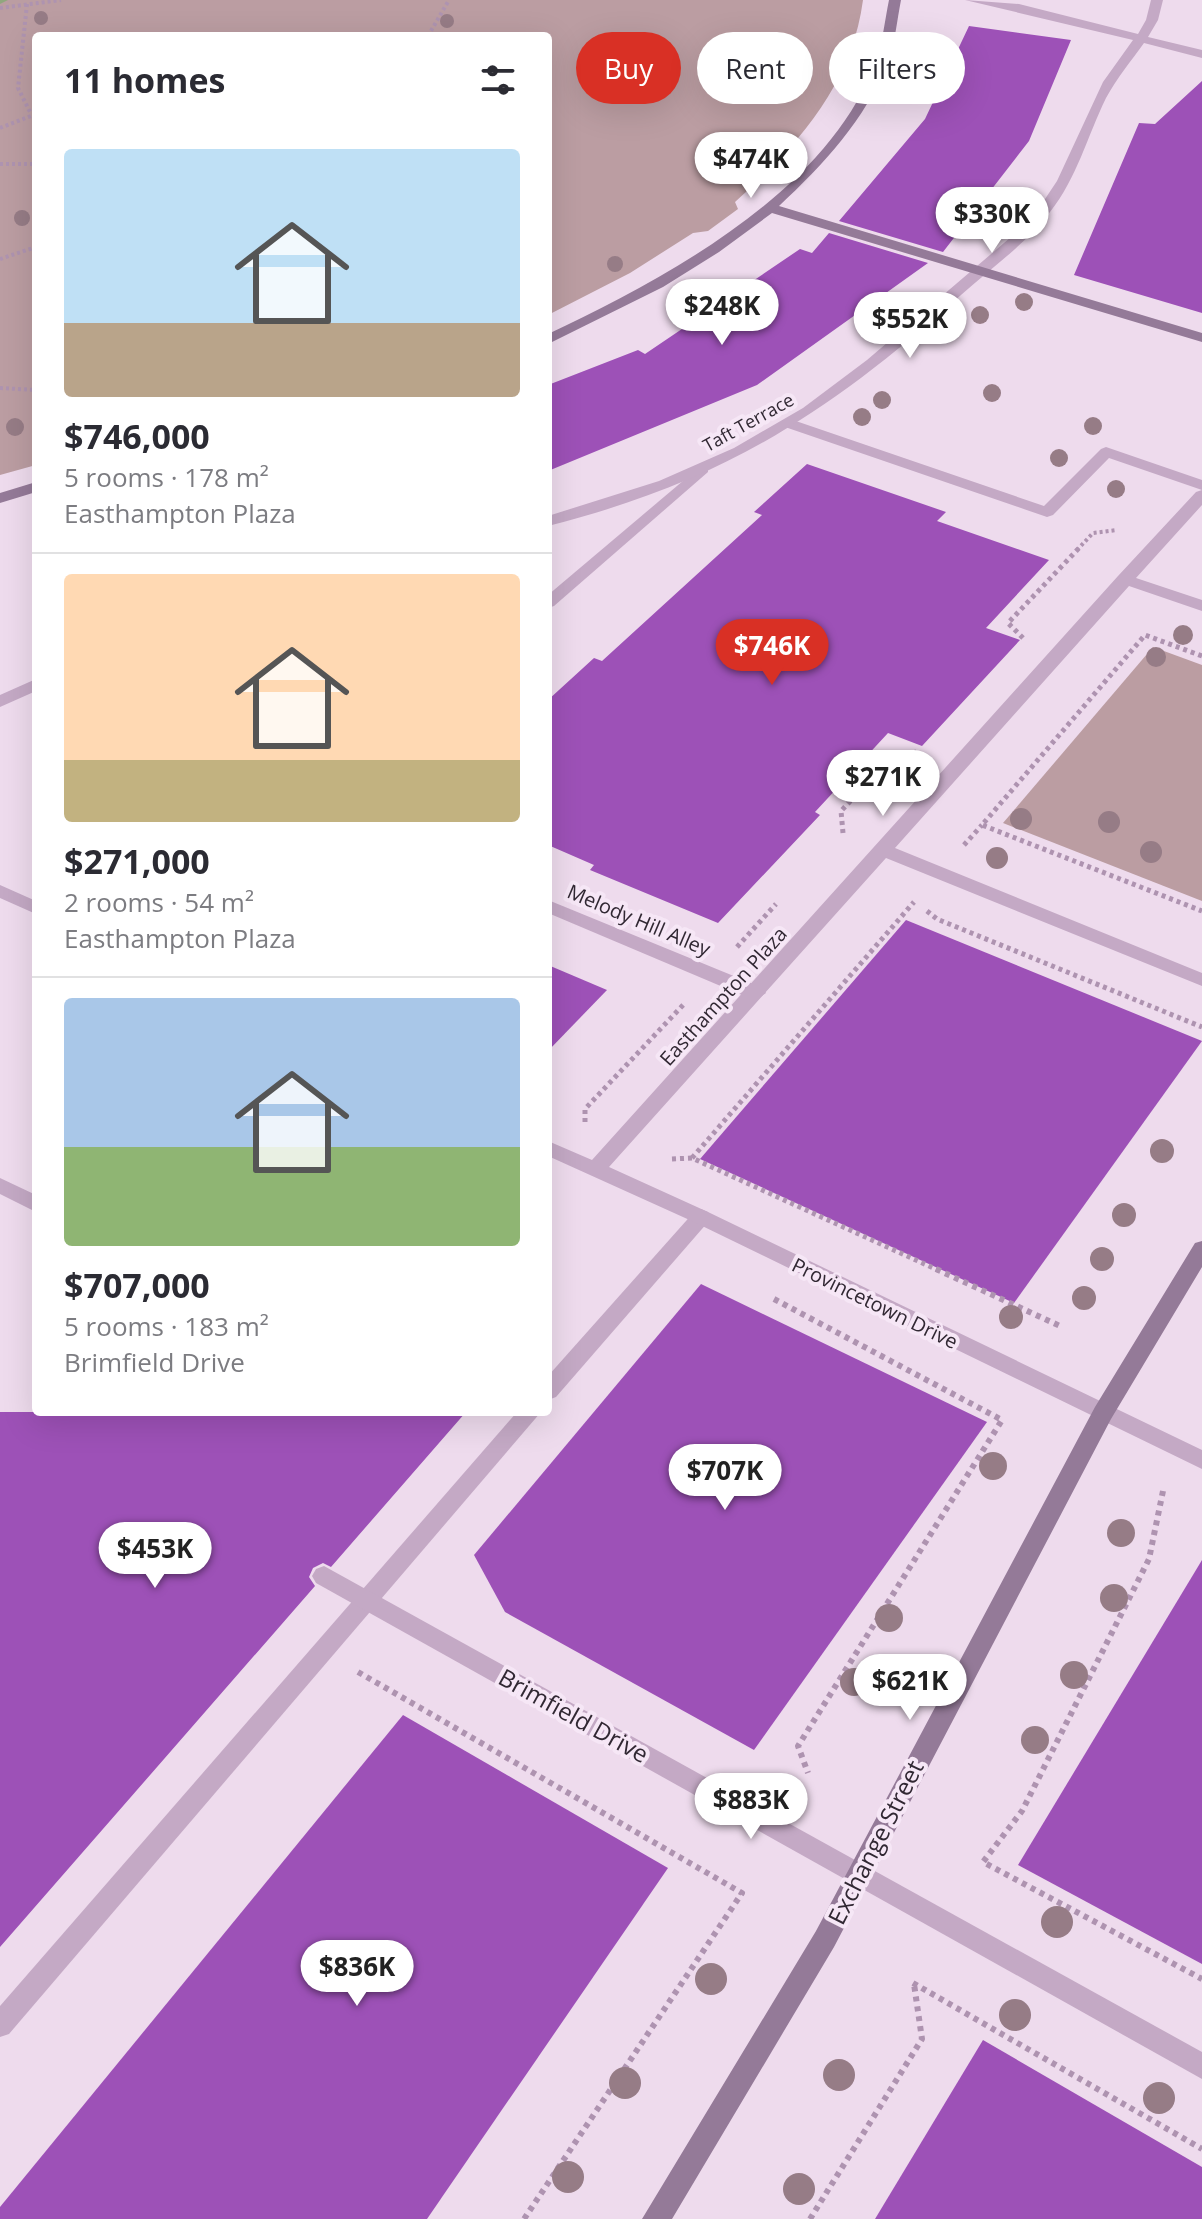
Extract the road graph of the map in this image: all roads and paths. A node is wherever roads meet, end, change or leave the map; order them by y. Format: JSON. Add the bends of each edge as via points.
{"nodes":[{"id":1,"x":61,"y":0,"type":"edge"},
{"id":2,"x":449,"y":0,"type":"edge"},
{"id":3,"x":895,"y":0,"type":"edge"},
{"id":4,"x":971,"y":0,"type":"edge"},
{"id":5,"x":1157,"y":0,"type":"edge"},
{"id":6,"x":27,"y":4,"type":"junction"},
{"id":7,"x":0,"y":8,"type":"edge"},
{"id":8,"x":430,"y":32,"type":"edge"},
{"id":9,"x":1140,"y":38,"type":"junction"},
{"id":10,"x":1202,"y":54,"type":"edge"},
{"id":11,"x":32,"y":111,"type":"edge"},
{"id":12,"x":32,"y":115,"type":"edge"},
{"id":13,"x":0,"y":128,"type":"edge"},
{"id":14,"x":4,"y":157,"type":"dead end"},
{"id":15,"x":10,"y":161,"type":"junction"},
{"id":16,"x":0,"y":164,"type":"edge"},
{"id":17,"x":32,"y":164,"type":"edge"},
{"id":18,"x":771,"y":208,"type":"junction"},
{"id":19,"x":32,"y":248,"type":"edge"},
{"id":20,"x":0,"y":259,"type":"edge"},
{"id":21,"x":980,"y":271,"type":"junction"},
{"id":22,"x":552,"y":338,"type":"edge"},
{"id":23,"x":1202,"y":338,"type":"edge"},
{"id":24,"x":0,"y":388,"type":"edge"},
{"id":25,"x":32,"y":390,"type":"edge"},
{"id":26,"x":790,"y":424,"type":"junction"},
{"id":27,"x":703,"y":469,"type":"junction"},
{"id":28,"x":1202,"y":485,"type":"edge"},
{"id":29,"x":32,"y":488,"type":"edge"},
{"id":30,"x":1202,"y":495,"type":"edge"},
{"id":31,"x":0,"y":498,"type":"edge"},
{"id":32,"x":552,"y":520,"type":"edge"},
{"id":33,"x":1124,"y":579,"type":"junction"},
{"id":34,"x":552,"y":600,"type":"edge"},
{"id":35,"x":1202,"y":606,"type":"edge"},
{"id":36,"x":1202,"y":656,"type":"edge"},
{"id":37,"x":32,"y":686,"type":"edge"},
{"id":38,"x":0,"y":702,"type":"edge"},
{"id":39,"x":882,"y":850,"type":"junction"},
{"id":40,"x":859,"y":877,"type":"junction"},
{"id":41,"x":0,"y":891,"type":"edge"},
{"id":42,"x":32,"y":906,"type":"edge"},
{"id":43,"x":552,"y":908,"type":"edge"},
{"id":44,"x":1202,"y":911,"type":"edge"},
{"id":45,"x":1202,"y":980,"type":"edge"},
{"id":46,"x":756,"y":993,"type":"junction"},
{"id":47,"x":552,"y":1150,"type":"edge"},
{"id":48,"x":692,"y":1158,"type":"dead end"},
{"id":49,"x":595,"y":1170,"type":"junction"},
{"id":50,"x":0,"y":1185,"type":"edge"},
{"id":51,"x":32,"y":1202,"type":"edge"},
{"id":52,"x":701,"y":1217,"type":"junction"},
{"id":53,"x":1202,"y":1249,"type":"edge"},
{"id":54,"x":769,"y":1297,"type":"dead end"},
{"id":55,"x":552,"y":1386,"type":"edge"},
{"id":56,"x":1103,"y":1413,"type":"junction"},
{"id":57,"x":527,"y":1416,"type":"edge"},
{"id":58,"x":1202,"y":1460,"type":"edge"},
{"id":59,"x":1163,"y":1491,"type":"dead end"},
{"id":60,"x":324,"y":1576,"type":"dead end"},
{"id":61,"x":367,"y":1601,"type":"junction"},
{"id":62,"x":322,"y":1652,"type":"junction"},
{"id":63,"x":808,"y":1773,"type":"dead end"},
{"id":64,"x":856,"y":1875,"type":"junction"},
{"id":65,"x":1202,"y":1979,"type":"edge"},
{"id":66,"x":0,"y":2025,"type":"edge"},
{"id":67,"x":1202,"y":2066,"type":"edge"},
{"id":68,"x":1202,"y":2149,"type":"edge"},
{"id":69,"x":524,"y":2219,"type":"edge"},
{"id":70,"x":656,"y":2219,"type":"edge"},
{"id":71,"x":810,"y":2219,"type":"edge"}],
"edges":[{"from":1,"to":6,"type":"path"},
{"from":2,"to":8,"type":"path"},
{"from":3,"to":18,"type":"street","via":[[881,64],[865,97],[812,167]]},
{"from":4,"to":9,"type":"street"},
{"from":5,"to":9,"type":"street","name":"Taft Terrace","via":[[1158,8]]},
{"from":6,"to":7,"type":"path"},
{"from":6,"to":11,"type":"path","via":[[18,88]]},
{"from":9,"to":10,"type":"street"},
{"from":9,"to":21,"type":"street","name":"Taft Terrace","via":[[1108,82],[1070,173],[1043,212]]},
{"from":12,"to":13,"type":"path"},
{"from":14,"to":15,"type":"path"},
{"from":15,"to":16,"type":"path"},
{"from":15,"to":17,"type":"path"},
{"from":18,"to":21,"type":"street"},
{"from":18,"to":22,"type":"street","via":[[663,281]]},
{"from":19,"to":20,"type":"path"},
{"from":21,"to":23,"type":"street"},
{"from":21,"to":26,"type":"street","name":"Taft Terrace","via":[[898,346]]},
{"from":24,"to":25,"type":"path"},
{"from":26,"to":27,"type":"street","name":"Taft Terrace"},
{"from":26,"to":28,"type":"street","via":[[1047,512],[1106,452]]},
{"from":27,"to":32,"type":"street","name":"Taft Terrace"},
{"from":27,"to":34,"type":"street"},
{"from":29,"to":31,"type":"street"},
{"from":30,"to":33,"type":"street","name":"Easthampton Plaza"},
{"from":33,"to":35,"type":"street"},
{"from":33,"to":39,"type":"street","name":"Easthampton Plaza"},
{"from":36,"to":44,"type":"path","via":[[1145,635],[982,825]]},
{"from":37,"to":38,"type":"street"},
{"from":39,"to":40,"type":"street","name":"Easthampton Plaza"},
{"from":39,"to":45,"type":"street"},
{"from":40,"to":46,"type":"street","name":"Easthampton Plaza"},
{"from":40,"to":48,"type":"path","via":[[915,901]]},
{"from":41,"to":42,"type":"street"},
{"from":43,"to":46,"type":"street","name":"Melody Hill Alley"},
{"from":46,"to":49,"type":"street","name":"Easthampton Plaza"},
{"from":47,"to":49,"type":"street","name":"Provincetown Drive"},
{"from":49,"to":52,"type":"street","name":"Provincetown Drive"},
{"from":50,"to":51,"type":"street"},
{"from":52,"to":55,"type":"street"},
{"from":52,"to":56,"type":"street","name":"Provincetown Drive"},
{"from":53,"to":56,"type":"street","name":"Exchange Street"},
{"from":54,"to":63,"type":"path","via":[[1002,1420],[798,1746]]},
{"from":56,"to":58,"type":"street","name":"Provincetown Drive"},
{"from":56,"to":64,"type":"street","name":"Exchange Street"},
{"from":57,"to":61,"type":"street"},
{"from":59,"to":65,"type":"path","via":[[1149,1559],[1022,1811],[983,1862]]},
{"from":60,"to":61,"type":"street","name":"Brimfield Drive"},
{"from":61,"to":62,"type":"street"},
{"from":61,"to":64,"type":"street","name":"Brimfield Drive"},
{"from":62,"to":66,"type":"street"},
{"from":62,"to":69,"type":"path","via":[[742,1893]]},
{"from":64,"to":67,"type":"street","name":"Brimfield Drive"},
{"from":64,"to":70,"type":"street","name":"Exchange Street","via":[[825,1939]]},
{"from":68,"to":71,"type":"path","via":[[913,1983],[922,2039]]}]}
